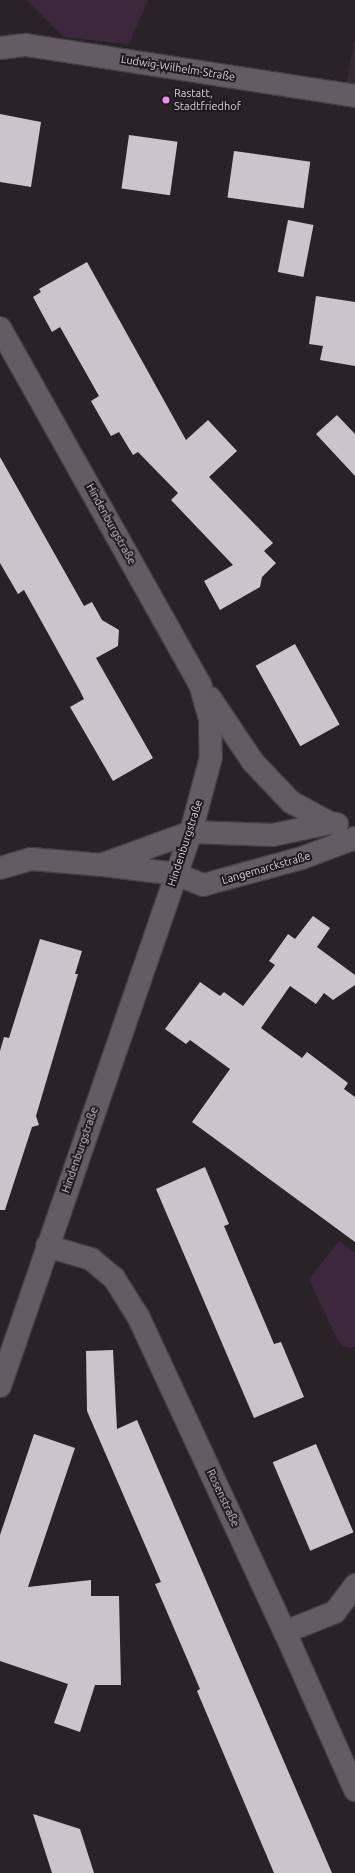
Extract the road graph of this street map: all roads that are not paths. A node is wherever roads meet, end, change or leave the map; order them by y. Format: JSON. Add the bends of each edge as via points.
{"nodes":[{"id":1,"x":0,"y":48,"type":"edge"},
{"id":2,"x":355,"y":96,"type":"edge"},
{"id":3,"x":0,"y":328,"type":"edge"},
{"id":4,"x":200,"y":684,"type":"junction"},
{"id":5,"x":330,"y":823,"type":"junction"},
{"id":6,"x":355,"y":827,"type":"edge"},
{"id":7,"x":191,"y":832,"type":"junction"},
{"id":8,"x":355,"y":838,"type":"edge"},
{"id":9,"x":102,"y":865,"type":"junction"},
{"id":10,"x":0,"y":868,"type":"edge"},
{"id":11,"x":176,"y":874,"type":"junction"},
{"id":12,"x":47,"y":1246,"type":"junction"},
{"id":13,"x":0,"y":1386,"type":"edge"},
{"id":14,"x":355,"y":1585,"type":"edge"},
{"id":15,"x":285,"y":1632,"type":"junction"},
{"id":16,"x":355,"y":1790,"type":"edge"}],
"edges":[{"from":1,"to":2,"type":"street","name":"Ludwig-Wilhelm-Straße","via":[[26,45]]},
{"from":3,"to":4,"type":"street","name":"Hindenburgstraße"},
{"from":4,"to":5,"type":"street","via":[[253,762],[291,802]]},
{"from":4,"to":7,"type":"street","name":"Hindenburgstraße","via":[[210,718],[211,756]]},
{"from":5,"to":6,"type":"street"},
{"from":5,"to":7,"type":"street","via":[[273,835]]},
{"from":7,"to":9,"type":"street"},
{"from":7,"to":11,"type":"street","name":"Hindenburgstraße"},
{"from":8,"to":11,"type":"street","name":"Langemarckstraße","via":[[302,858],[210,883],[203,884]]},
{"from":9,"to":10,"type":"street","name":"Langemarckstraße","via":[[31,859]]},
{"from":9,"to":11,"type":"street","name":"Langemarckstraße"},
{"from":11,"to":12,"type":"street","name":"Hindenburgstraße"},
{"from":12,"to":13,"type":"street","name":"Hindenburgstraße"},
{"from":12,"to":15,"type":"street","name":"Rosenstraße","via":[[91,1259],[114,1278],[139,1318]]},
{"from":14,"to":15,"type":"street","via":[[335,1612]]},
{"from":15,"to":16,"type":"street","name":"Rosenstraße"}]}
